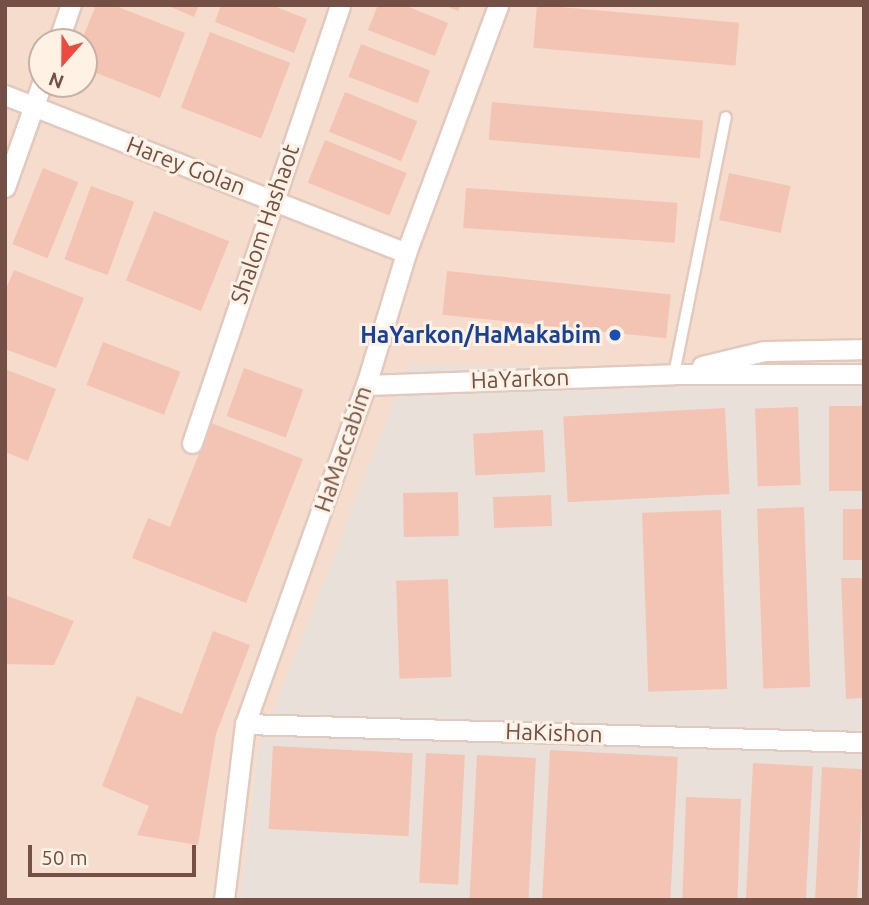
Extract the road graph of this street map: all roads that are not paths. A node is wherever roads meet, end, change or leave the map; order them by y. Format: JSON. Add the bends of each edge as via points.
{"nodes":[{"id":1,"x":71,"y":5,"type":"edge"},
{"id":2,"x":340,"y":5,"type":"edge"},
{"id":3,"x":498,"y":5,"type":"edge"},
{"id":4,"x":63,"y":28,"type":"edge"},
{"id":5,"x":5,"y":95,"type":"edge"},
{"id":6,"x":36,"y":98,"type":"edge"},
{"id":7,"x":33,"y":106,"type":"junction"},
{"id":8,"x":726,"y":117,"type":"dead end"},
{"id":9,"x":5,"y":187,"type":"edge"},
{"id":10,"x":272,"y":200,"type":"junction"},
{"id":11,"x":406,"y":253,"type":"junction"},
{"id":12,"x":864,"y":349,"type":"edge"},
{"id":13,"x":674,"y":374,"type":"junction"},
{"id":14,"x":864,"y":374,"type":"edge"},
{"id":15,"x":366,"y":385,"type":"junction"},
{"id":16,"x":192,"y":443,"type":"dead end"},
{"id":17,"x":245,"y":724,"type":"junction"},
{"id":18,"x":864,"y":743,"type":"edge"},
{"id":19,"x":224,"y":900,"type":"edge"}],
"edges":[{"from":1,"to":4,"type":"street"},
{"from":2,"to":10,"type":"street","name":"Shalom Hashaot"},
{"from":3,"to":11,"type":"street","name":"HaMaccabim"},
{"from":5,"to":7,"type":"street","name":"Harey Golan"},
{"from":6,"to":7,"type":"street"},
{"from":7,"to":9,"type":"street"},
{"from":7,"to":10,"type":"street","name":"Harey Golan"},
{"from":8,"to":13,"type":"lane"},
{"from":10,"to":11,"type":"street","name":"Harey Golan"},
{"from":10,"to":16,"type":"street","name":"Shalom Hashaot"},
{"from":11,"to":15,"type":"street","name":"HaMaccabim"},
{"from":12,"to":13,"type":"street","name":"HaYarkon","via":[[764,351]]},
{"from":13,"to":14,"type":"street","name":"HaYarkon"},
{"from":13,"to":15,"type":"street","name":"HaYarkon"},
{"from":15,"to":17,"type":"street","name":"HaMaccabim"},
{"from":17,"to":18,"type":"street","name":"HaKishon"},
{"from":17,"to":19,"type":"street","name":"HaMaccabim"}]}
